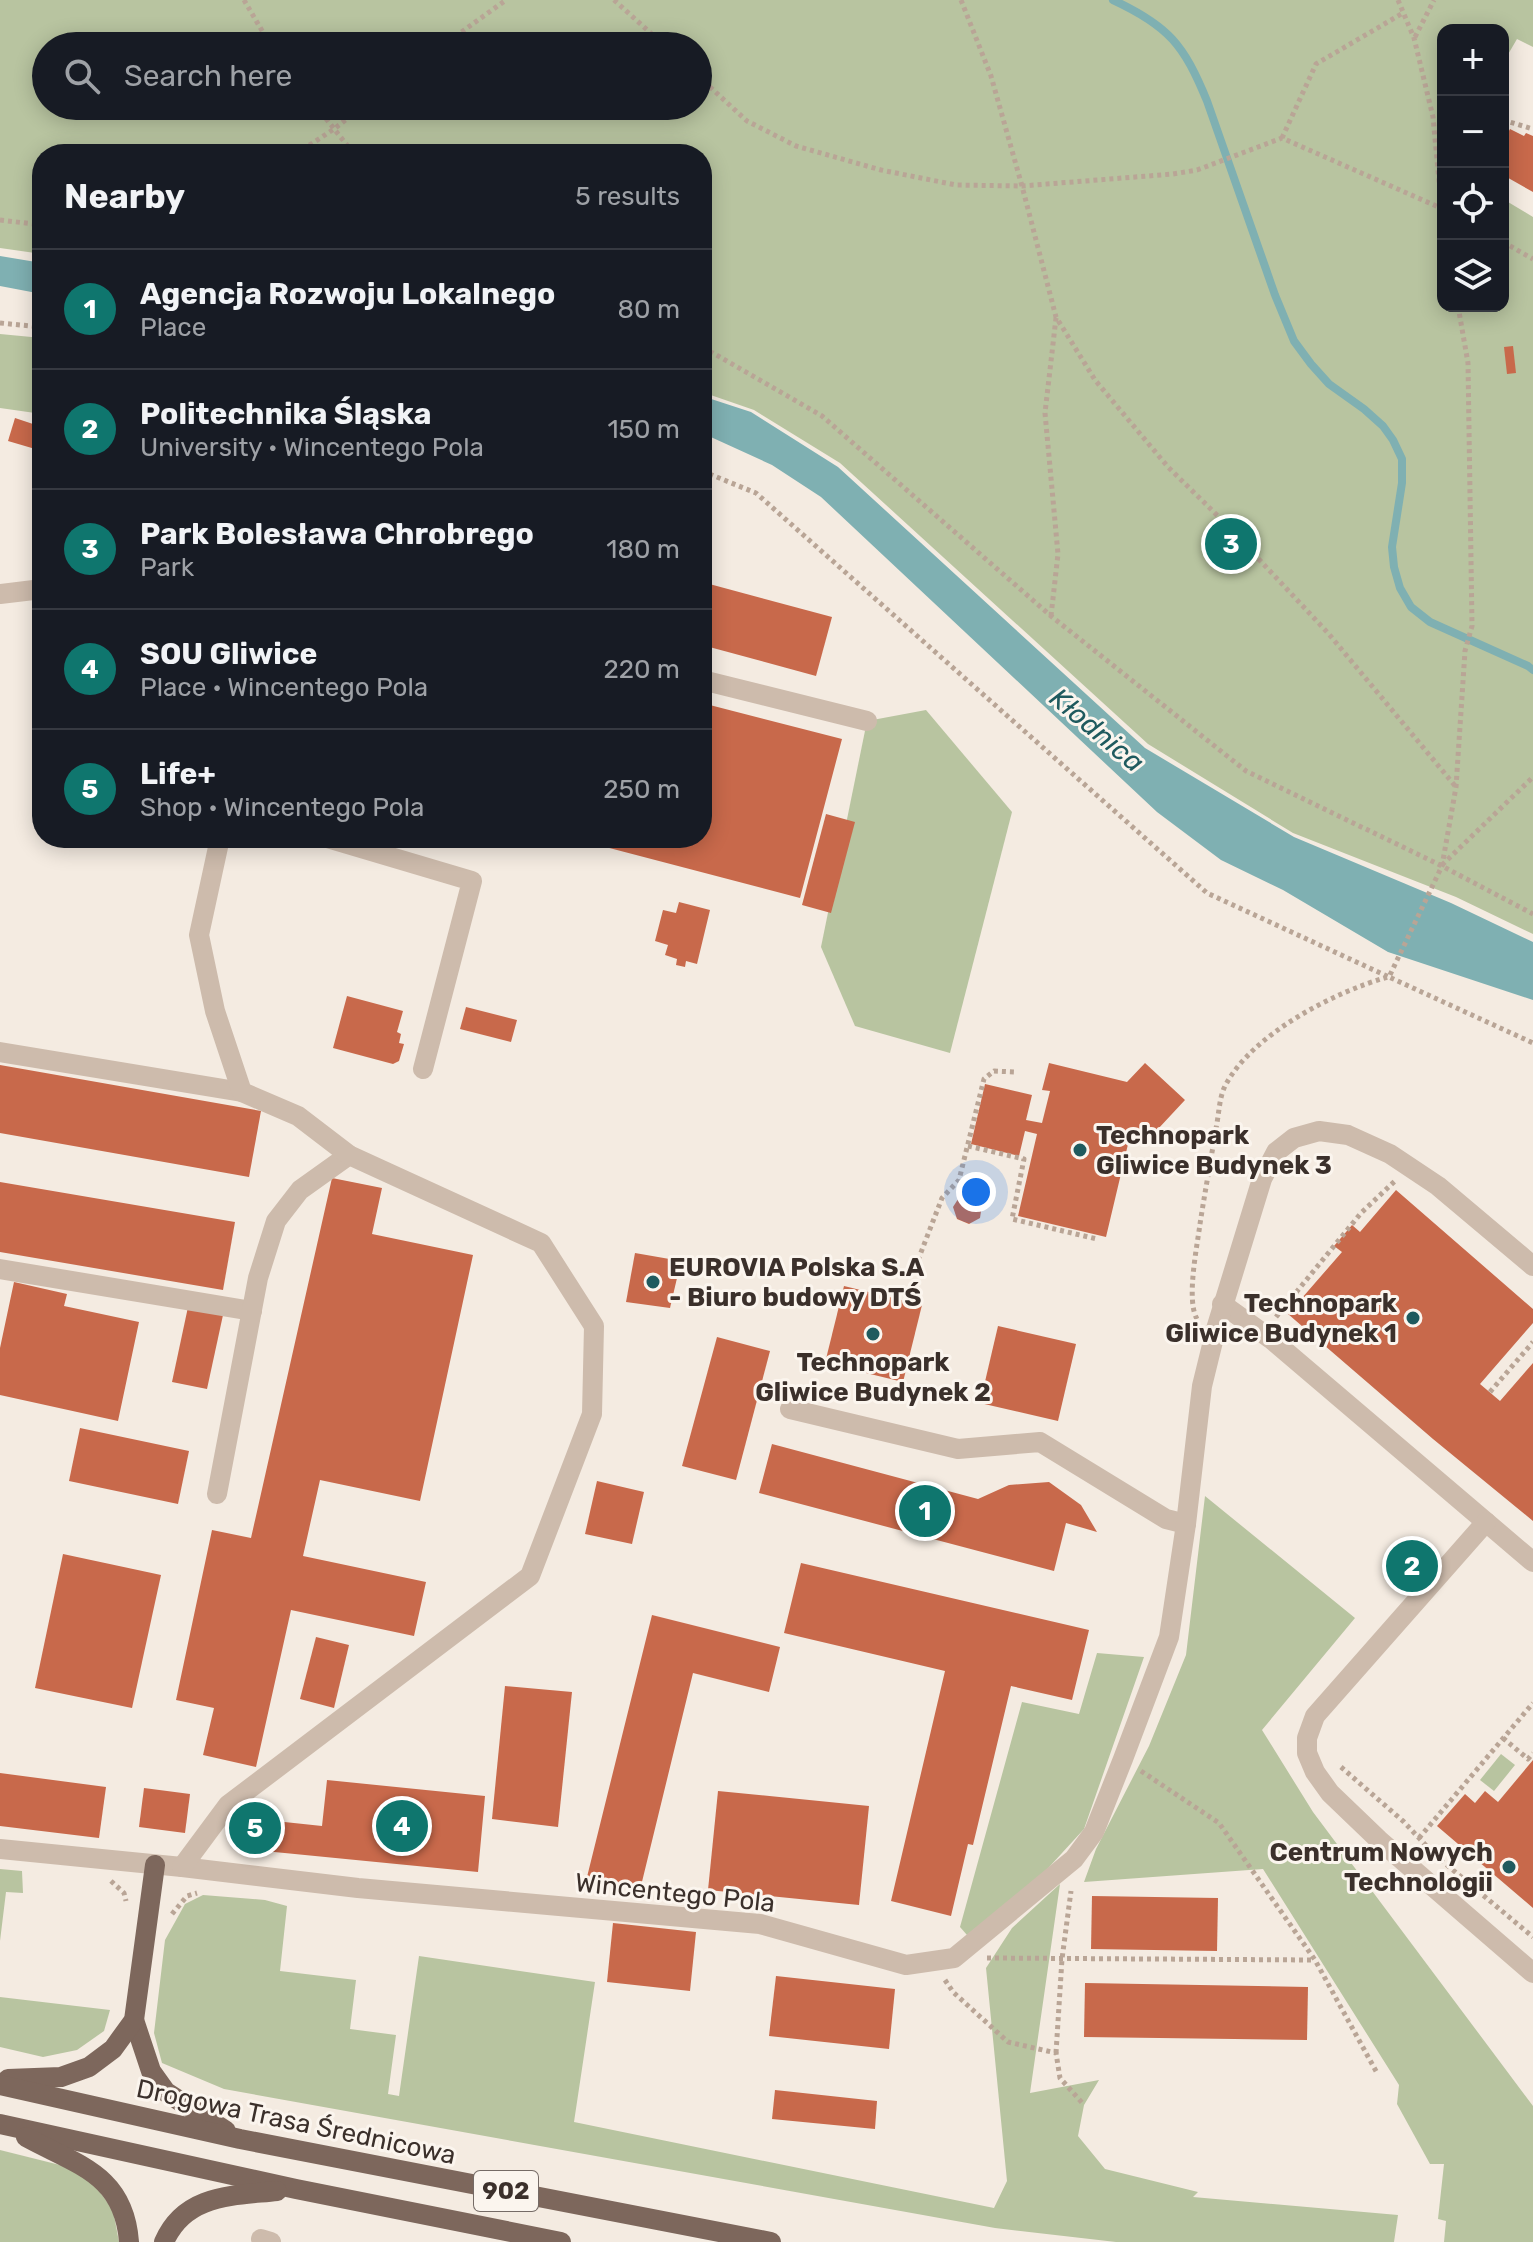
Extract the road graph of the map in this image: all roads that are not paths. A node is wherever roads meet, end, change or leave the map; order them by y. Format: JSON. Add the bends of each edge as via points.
{"nodes":[{"id":1,"x":32,"y":590,"type":"edge"},
{"id":2,"x":0,"y":594,"type":"edge"},
{"id":3,"x":712,"y":682,"type":"edge"},
{"id":4,"x":867,"y":721,"type":"dead end"},
{"id":5,"x":218,"y":848,"type":"edge"},
{"id":6,"x":361,"y":848,"type":"edge"},
{"id":7,"x":0,"y":1052,"type":"edge"},
{"id":8,"x":423,"y":1069,"type":"dead end"},
{"id":9,"x":242,"y":1092,"type":"junction"},
{"id":10,"x":349,"y":1155,"type":"junction"},
{"id":11,"x":1533,"y":1266,"type":"edge"},
{"id":12,"x":0,"y":1269,"type":"edge"},
{"id":13,"x":1222,"y":1304,"type":"junction"},
{"id":14,"x":252,"y":1311,"type":"junction"},
{"id":15,"x":790,"y":1409,"type":"dead end"},
{"id":16,"x":217,"y":1494,"type":"dead end"},
{"id":17,"x":1486,"y":1522,"type":"junction"},
{"id":18,"x":1186,"y":1524,"type":"junction"},
{"id":19,"x":1533,"y":1562,"type":"edge"},
{"id":20,"x":0,"y":1849,"type":"edge"},
{"id":21,"x":155,"y":1865,"type":"junction"},
{"id":22,"x":182,"y":1867,"type":"junction"},
{"id":23,"x":1533,"y":1973,"type":"edge"},
{"id":24,"x":134,"y":2020,"type":"junction"},
{"id":25,"x":0,"y":2082,"type":"edge"},
{"id":26,"x":3,"y":2124,"type":"edge"},
{"id":27,"x":240,"y":2139,"type":"junction"},
{"id":28,"x":296,"y":2189,"type":"junction"},
{"id":29,"x":129,"y":2242,"type":"edge"},
{"id":30,"x":164,"y":2242,"type":"edge"},
{"id":31,"x":561,"y":2242,"type":"edge"},
{"id":32,"x":771,"y":2242,"type":"edge"}],
"edges":[{"from":1,"to":2,"type":"street"},
{"from":3,"to":4,"type":"street"},
{"from":5,"to":9,"type":"street","via":[[199,935],[215,1011]]},
{"from":6,"to":8,"type":"street","via":[[472,881]]},
{"from":7,"to":9,"type":"street"},
{"from":9,"to":10,"type":"street","via":[[298,1116]]},
{"from":10,"to":14,"type":"street","via":[[300,1190],[276,1221]]},
{"from":10,"to":22,"type":"street","via":[[541,1243],[594,1326],[592,1414],[530,1576],[228,1805]]},
{"from":11,"to":13,"type":"street","name":"Wincentego Pola","via":[[1438,1186],[1390,1154],[1348,1135],[1319,1131],[1294,1138],[1276,1152],[1262,1179]]},
{"from":12,"to":14,"type":"street"},
{"from":13,"to":17,"type":"street","via":[[1271,1339]]},
{"from":13,"to":18,"type":"street","name":"Wincentego Pola","via":[[1202,1386]]},
{"from":14,"to":16,"type":"street"},
{"from":15,"to":18,"type":"street","via":[[958,1449],[1040,1442],[1166,1519]]},
{"from":17,"to":19,"type":"street"},
{"from":17,"to":23,"type":"street","via":[[1315,1716],[1307,1753],[1330,1793]]},
{"from":18,"to":22,"type":"street","name":"Wincentego Pola","via":[[1169,1637],[1094,1832],[1074,1859],[954,1958],[906,1965],[760,1924]]},
{"from":20,"to":21,"type":"street","name":"Wincentego Pola"},
{"from":21,"to":22,"type":"street","name":"Wincentego Pola"},
{"from":21,"to":24,"type":"main road"},
{"from":24,"to":25,"type":"main road","via":[[113,2049],[89,2067],[61,2077]]},
{"from":24,"to":27,"type":"main road","via":[[151,2071],[166,2092]]},
{"from":25,"to":27,"type":"main road","name":"Drogowa Trasa Średnicowa","number":"902"},
{"from":26,"to":28,"type":"main road","number":"902"},
{"from":26,"to":29,"type":"main road","via":[[89,2168],[114,2193]]},
{"from":27,"to":32,"type":"main road","name":"Drogowa Trasa Średnicowa","number":"902"},
{"from":28,"to":30,"type":"main road","via":[[217,2197],[182,2216]]},
{"from":28,"to":31,"type":"main road","number":"902"}]}
